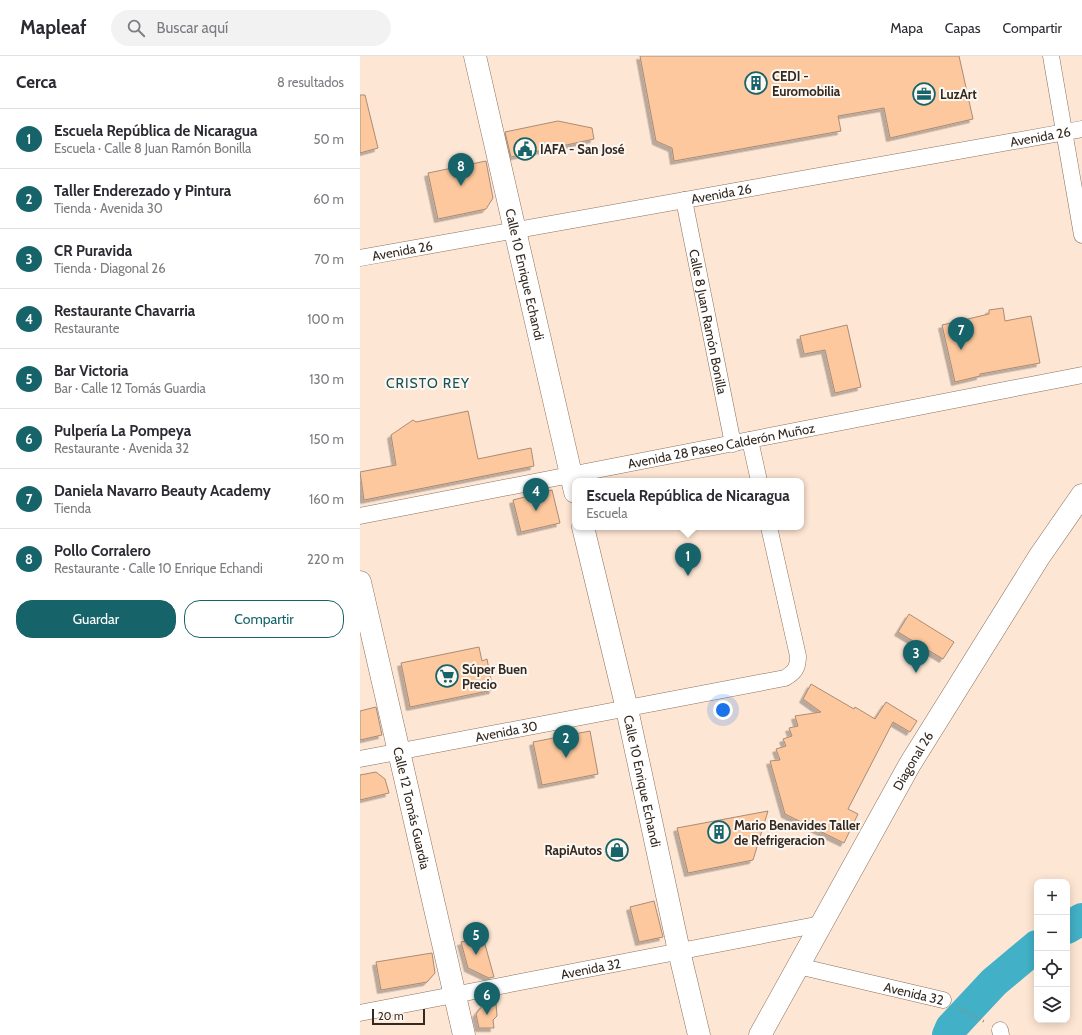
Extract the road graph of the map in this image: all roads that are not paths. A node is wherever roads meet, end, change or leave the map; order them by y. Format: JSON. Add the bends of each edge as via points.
{"nodes":[{"id":1,"x":475,"y":56,"type":"edge"},
{"id":2,"x":1051,"y":56,"type":"edge"},
{"id":3,"x":1082,"y":129,"type":"edge"},
{"id":4,"x":1064,"y":132,"type":"junction"},
{"id":5,"x":684,"y":200,"type":"junction"},
{"id":6,"x":515,"y":231,"type":"junction"},
{"id":7,"x":1082,"y":235,"type":"edge"},
{"id":8,"x":360,"y":258,"type":"edge"},
{"id":9,"x":1082,"y":375,"type":"edge"},
{"id":10,"x":750,"y":440,"type":"junction"},
{"id":11,"x":733,"y":444,"type":"junction"},
{"id":12,"x":594,"y":478,"type":"edge"},
{"id":13,"x":758,"y":478,"type":"edge"},
{"id":14,"x":572,"y":479,"type":"edge"},
{"id":15,"x":572,"y":483,"type":"edge"},
{"id":16,"x":1082,"y":495,"type":"edge"},
{"id":17,"x":360,"y":516,"type":"edge"},
{"id":18,"x":584,"y":530,"type":"edge"},
{"id":19,"x":770,"y":530,"type":"edge"},
{"id":20,"x":360,"y":582,"type":"edge"},
{"id":21,"x":627,"y":709,"type":"junction"},
{"id":22,"x":400,"y":752,"type":"junction"},
{"id":23,"x":360,"y":759,"type":"edge"},
{"id":24,"x":821,"y":924,"type":"junction"},
{"id":25,"x":679,"y":951,"type":"junction"},
{"id":26,"x":798,"y":966,"type":"junction"},
{"id":27,"x":455,"y":994,"type":"junction"},
{"id":28,"x":943,"y":1000,"type":"road end"},
{"id":29,"x":360,"y":1013,"type":"edge"},
{"id":30,"x":464,"y":1035,"type":"edge"},
{"id":31,"x":699,"y":1035,"type":"edge"},
{"id":32,"x":760,"y":1035,"type":"edge"}],
"edges":[{"from":1,"to":6,"type":"street","name":"Calle 10 Enrique Echandi"},
{"from":2,"to":4,"type":"street"},
{"from":3,"to":4,"type":"street","name":"Avenida 26"},
{"from":4,"to":5,"type":"street","name":"Avenida 26"},
{"from":4,"to":7,"type":"street"},
{"from":5,"to":6,"type":"street","name":"Avenida 26"},
{"from":5,"to":11,"type":"street","name":"Calle 8 Juan Ramón Bonilla"},
{"from":6,"to":8,"type":"street","name":"Avenida 26"},
{"from":6,"to":14,"type":"street","name":"Calle 10 Enrique Echandi"},
{"from":9,"to":10,"type":"street","name":"Avenida 28 Paseo Calderón Muñoz"},
{"from":10,"to":11,"type":"street","name":"Avenida 28 Paseo Calderón Muñoz"},
{"from":10,"to":13,"type":"street"},
{"from":11,"to":12,"type":"street","name":"Avenida 28 Paseo Calderón Muñoz"},
{"from":15,"to":17,"type":"street","name":"Avenida 28 Paseo Calderón Muñoz"},
{"from":16,"to":24,"type":"street","name":"Diagonal 26","via":[[1039,556],[910,764]]},
{"from":18,"to":21,"type":"street","name":"Calle 10 Enrique Echandi"},
{"from":19,"to":21,"type":"street","name":"Avenida 30","via":[[798,656],[798,666],[793,673],[785,678]]},
{"from":20,"to":22,"type":"street","name":"Calle 12 Tomás Guardia"},
{"from":21,"to":22,"type":"street","name":"Avenida 30"},
{"from":21,"to":25,"type":"street","name":"Calle 10 Enrique Echandi"},
{"from":22,"to":23,"type":"street","name":"Avenida 30"},
{"from":22,"to":27,"type":"street","name":"Calle 12 Tomás Guardia"},
{"from":24,"to":25,"type":"street","name":"Avenida 32"},
{"from":24,"to":26,"type":"street","name":"Diagonal 26"},
{"from":25,"to":27,"type":"street","name":"Avenida 32"},
{"from":25,"to":31,"type":"street","name":"Calle 10 Enrique Echandi"},
{"from":26,"to":28,"type":"street","name":"Avenida 32"},
{"from":26,"to":32,"type":"street","name":"Diagonal 26"},
{"from":27,"to":29,"type":"street","name":"Avenida 32"},
{"from":27,"to":30,"type":"street","name":"Calle 12 Tomás Guardia"}]}
